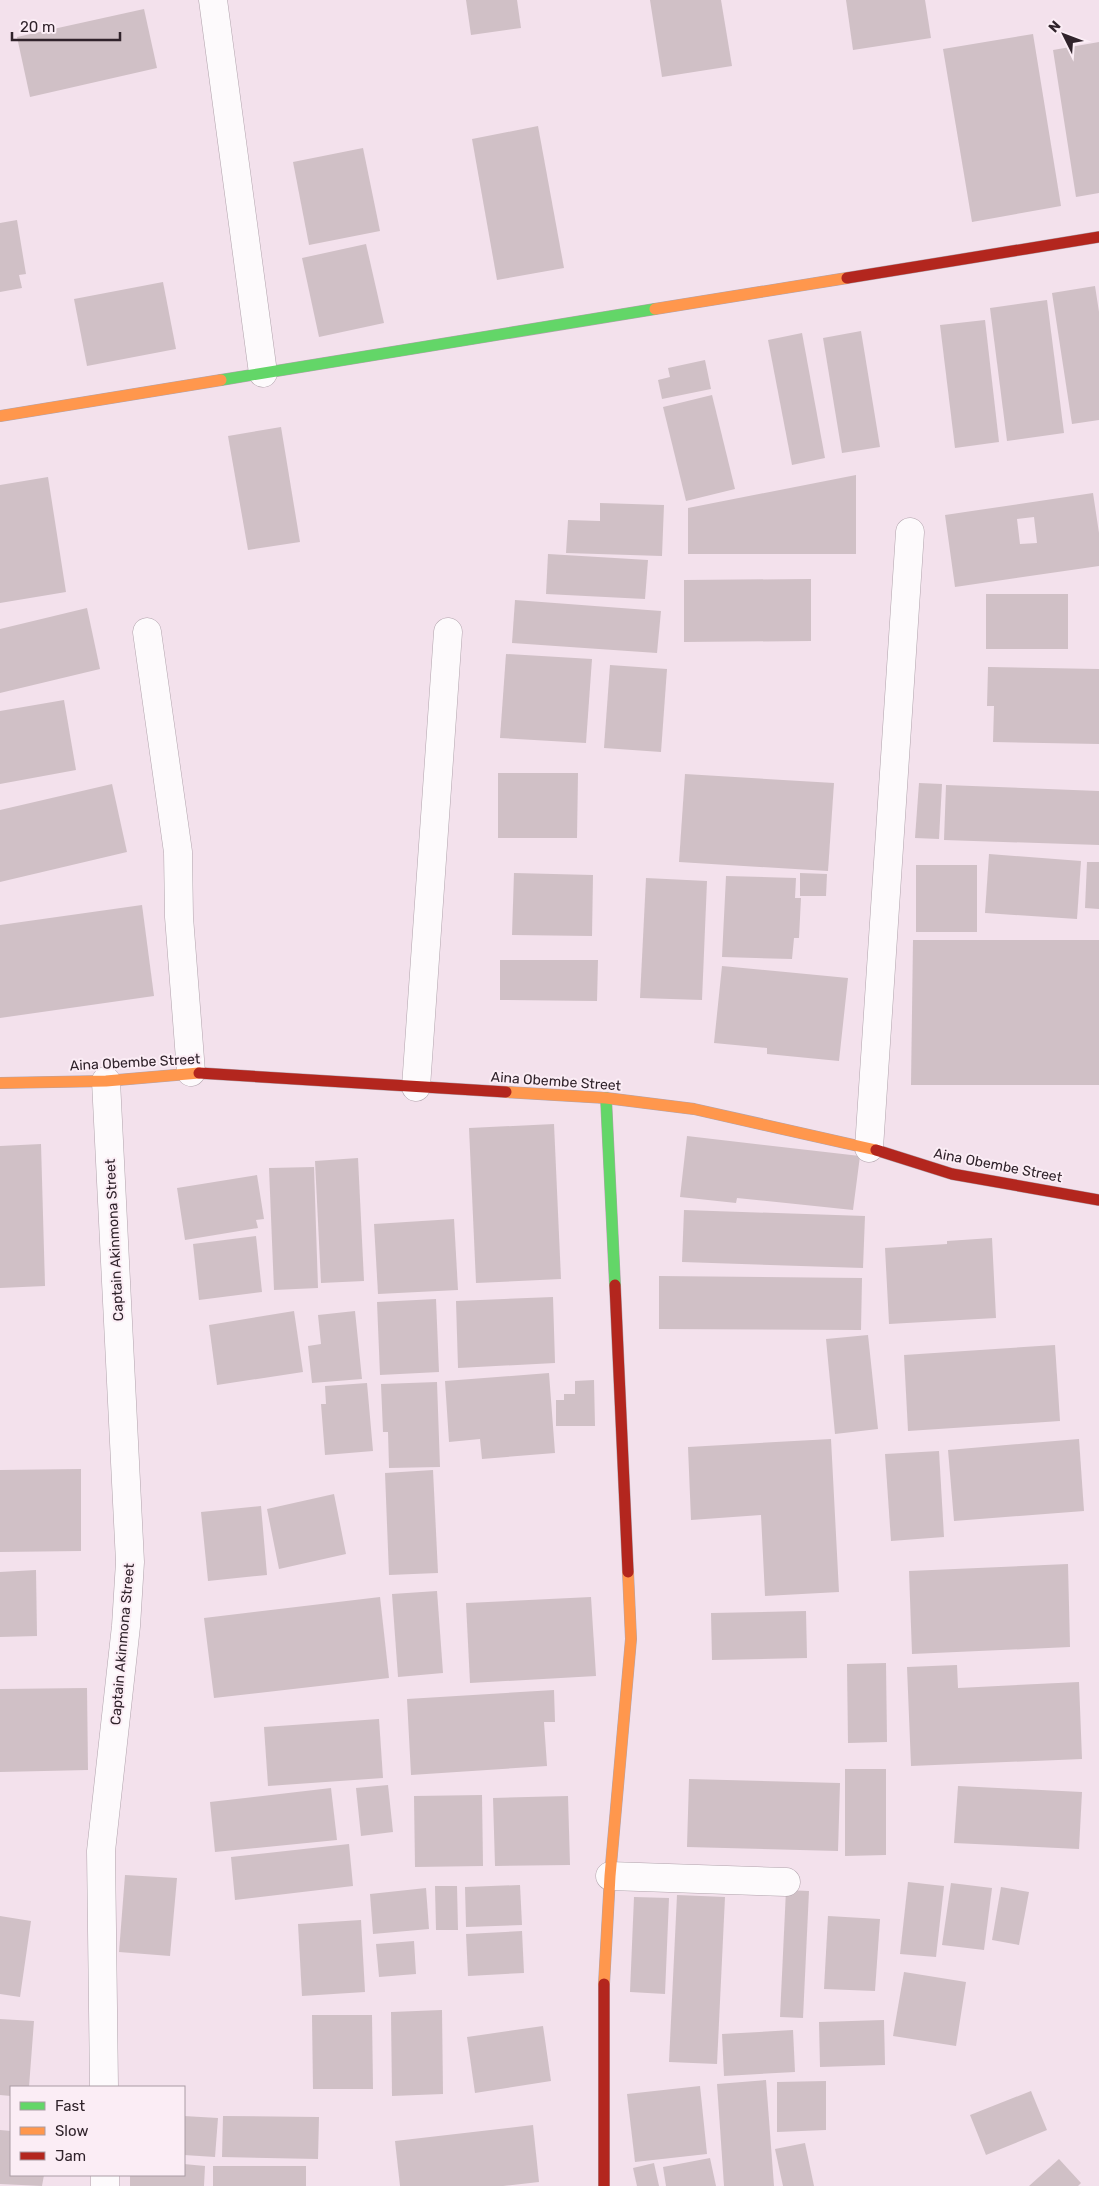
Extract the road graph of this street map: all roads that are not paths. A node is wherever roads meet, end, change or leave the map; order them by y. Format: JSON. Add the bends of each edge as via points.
{"nodes":[{"id":1,"x":213,"y":0,"type":"edge"},
{"id":2,"x":1099,"y":236,"type":"edge"},
{"id":3,"x":263,"y":373,"type":"junction"},
{"id":4,"x":0,"y":416,"type":"edge"},
{"id":5,"x":910,"y":532,"type":"dead end"},
{"id":6,"x":147,"y":632,"type":"dead end"},
{"id":7,"x":448,"y":632,"type":"dead end"},
{"id":8,"x":191,"y":1072,"type":"junction"},
{"id":9,"x":106,"y":1081,"type":"junction"},
{"id":10,"x":0,"y":1082,"type":"edge"},
{"id":11,"x":416,"y":1087,"type":"junction"},
{"id":12,"x":606,"y":1098,"type":"junction"},
{"id":13,"x":869,"y":1148,"type":"junction"},
{"id":14,"x":1099,"y":1200,"type":"edge"},
{"id":15,"x":610,"y":1876,"type":"junction"},
{"id":16,"x":786,"y":1882,"type":"dead end"},
{"id":17,"x":104,"y":2086,"type":"edge"},
{"id":18,"x":604,"y":2186,"type":"edge"}],
"edges":[{"from":1,"to":3,"type":"street"},
{"from":2,"to":3,"type":"street"},
{"from":3,"to":4,"type":"street"},
{"from":5,"to":13,"type":"street"},
{"from":6,"to":8,"type":"street","via":[[178,852],[179,917]]},
{"from":7,"to":11,"type":"street"},
{"from":8,"to":9,"type":"street","name":"Aina Obembe Street"},
{"from":8,"to":11,"type":"street","name":"Aina Obembe Street"},
{"from":9,"to":10,"type":"street","name":"Aina Obembe Street"},
{"from":9,"to":17,"type":"street","name":"Captain Akinmona Street","via":[[130,1562],[101,1851]]},
{"from":11,"to":12,"type":"street","name":"Aina Obembe Street"},
{"from":12,"to":13,"type":"street","name":"Aina Obembe Street","via":[[694,1109]]},
{"from":12,"to":15,"type":"street","via":[[631,1639]]},
{"from":13,"to":14,"type":"street","name":"Aina Obembe Street","via":[[952,1174]]},
{"from":15,"to":16,"type":"street"},
{"from":15,"to":18,"type":"street","via":[[603,2005]]}]}
